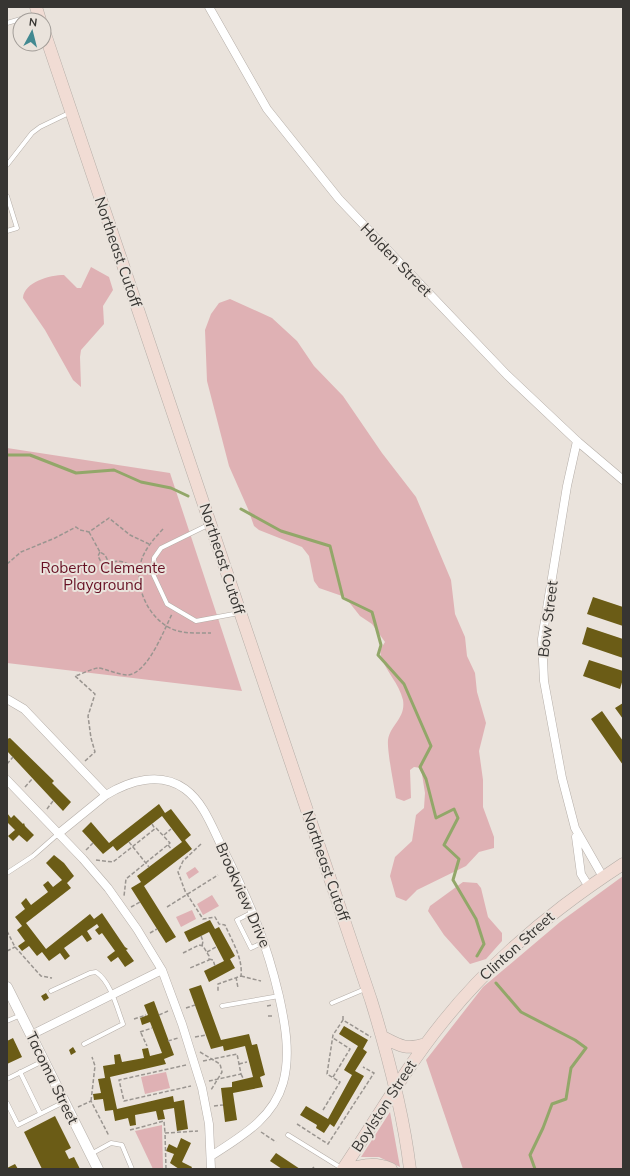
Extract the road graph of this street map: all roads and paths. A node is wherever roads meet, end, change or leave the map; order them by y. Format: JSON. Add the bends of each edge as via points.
{"nodes":[{"id":1,"x":209,"y":7,"type":"edge"},
{"id":2,"x":51,"y":52,"type":"edge"},
{"id":3,"x":71,"y":112,"type":"junction"},
{"id":4,"x":7,"y":165,"type":"edge"},
{"id":5,"x":7,"y":197,"type":"edge"},
{"id":6,"x":7,"y":231,"type":"edge"},
{"id":7,"x":576,"y":441,"type":"junction"},
{"id":8,"x":623,"y":480,"type":"edge"},
{"id":9,"x":210,"y":524,"type":"junction"},
{"id":10,"x":89,"y":532,"type":"junction"},
{"id":11,"x":149,"y":544,"type":"dead end"},
{"id":12,"x":100,"y":552,"type":"junction"},
{"id":13,"x":109,"y":563,"type":"junction"},
{"id":14,"x":7,"y":564,"type":"edge"},
{"id":15,"x":139,"y":572,"type":"dead end"},
{"id":16,"x":174,"y":610,"type":"junction"},
{"id":17,"x":240,"y":613,"type":"junction"},
{"id":18,"x":7,"y":699,"type":"edge"},
{"id":19,"x":13,"y":757,"type":"dead end"},
{"id":20,"x":7,"y":764,"type":"edge"},
{"id":21,"x":79,"y":767,"type":"junction"},
{"id":22,"x":33,"y":778,"type":"dead end"},
{"id":23,"x":7,"y":780,"type":"edge"},
{"id":24,"x":24,"y":787,"type":"dead end"},
{"id":25,"x":106,"y":796,"type":"junction"},
{"id":26,"x":53,"y":801,"type":"dead end"},
{"id":27,"x":46,"y":810,"type":"dead end"},
{"id":28,"x":573,"y":820,"type":"junction"},
{"id":29,"x":152,"y":824,"type":"dead end"},
{"id":30,"x":156,"y":828,"type":"junction"},
{"id":31,"x":171,"y":828,"type":"dead end"},
{"id":32,"x":58,"y":834,"type":"junction"},
{"id":33,"x":163,"y":836,"type":"junction"},
{"id":34,"x":129,"y":842,"type":"dead end"},
{"id":35,"x":93,"y":843,"type":"dead end"},
{"id":36,"x":201,"y":844,"type":"dead end"},
{"id":37,"x":168,"y":845,"type":"junction"},
{"id":38,"x":133,"y":846,"type":"junction"},
{"id":39,"x":86,"y":850,"type":"dead end"},
{"id":40,"x":172,"y":850,"type":"dead end"},
{"id":41,"x":94,"y":860,"type":"dead end"},
{"id":42,"x":146,"y":863,"type":"junction"},
{"id":43,"x":623,"y":864,"type":"edge"},
{"id":44,"x":149,"y":867,"type":"dead end"},
{"id":45,"x":7,"y":873,"type":"edge"},
{"id":46,"x":218,"y":875,"type":"dead end"},
{"id":47,"x":603,"y":877,"type":"junction"},
{"id":48,"x":589,"y":887,"type":"junction"},
{"id":49,"x":187,"y":894,"type":"junction"},
{"id":50,"x":124,"y":897,"type":"dead end"},
{"id":51,"x":140,"y":902,"type":"dead end"},
{"id":52,"x":166,"y":906,"type":"dead end"},
{"id":53,"x":131,"y":908,"type":"dead end"},
{"id":54,"x":253,"y":912,"type":"junction"},
{"id":55,"x":157,"y":928,"type":"dead end"},
{"id":56,"x":7,"y":931,"type":"edge"},
{"id":57,"x":148,"y":934,"type":"dead end"},
{"id":58,"x":201,"y":936,"type":"dead end"},
{"id":59,"x":265,"y":942,"type":"junction"},
{"id":60,"x":202,"y":946,"type":"junction"},
{"id":61,"x":15,"y":947,"type":"junction"},
{"id":62,"x":216,"y":947,"type":"dead end"},
{"id":63,"x":7,"y":951,"type":"edge"},
{"id":64,"x":206,"y":952,"type":"junction"},
{"id":65,"x":183,"y":953,"type":"dead end"},
{"id":66,"x":209,"y":958,"type":"junction"},
{"id":67,"x":215,"y":966,"type":"dead end"},
{"id":68,"x":190,"y":968,"type":"dead end"},
{"id":69,"x":162,"y":970,"type":"junction"},
{"id":70,"x":241,"y":976,"type":"junction"},
{"id":71,"x":236,"y":977,"type":"junction"},
{"id":72,"x":52,"y":978,"type":"dead end"},
{"id":73,"x":261,"y":981,"type":"dead end"},
{"id":74,"x":7,"y":987,"type":"edge"},
{"id":75,"x":238,"y":988,"type":"dead end"},
{"id":76,"x":367,"y":988,"type":"junction"},
{"id":77,"x":51,"y":991,"type":"dead end"},
{"id":78,"x":218,"y":991,"type":"dead end"},
{"id":79,"x":112,"y":995,"type":"junction"},
{"id":80,"x":279,"y":996,"type":"junction"},
{"id":81,"x":332,"y":1003,"type":"dead end"},
{"id":82,"x":195,"y":1005,"type":"dead end"},
{"id":83,"x":222,"y":1006,"type":"dead end"},
{"id":84,"x":185,"y":1009,"type":"dead end"},
{"id":85,"x":168,"y":1012,"type":"dead end"},
{"id":86,"x":21,"y":1015,"type":"junction"},
{"id":87,"x":146,"y":1015,"type":"dead end"},
{"id":88,"x":159,"y":1015,"type":"dead end"},
{"id":89,"x":343,"y":1016,"type":"dead end"},
{"id":90,"x":134,"y":1019,"type":"dead end"},
{"id":91,"x":343,"y":1020,"type":"junction"},
{"id":92,"x":7,"y":1021,"type":"edge"},
{"id":93,"x":152,"y":1028,"type":"dead end"},
{"id":94,"x":31,"y":1035,"type":"junction"},
{"id":95,"x":206,"y":1035,"type":"dead end"},
{"id":96,"x":378,"y":1037,"type":"junction"},
{"id":97,"x":178,"y":1038,"type":"dead end"},
{"id":98,"x":195,"y":1038,"type":"dead end"},
{"id":99,"x":333,"y":1038,"type":"junction"},
{"id":100,"x":168,"y":1041,"type":"dead end"},
{"id":101,"x":84,"y":1044,"type":"dead end"},
{"id":102,"x":426,"y":1044,"type":"junction"},
{"id":103,"x":147,"y":1046,"type":"dead end"},
{"id":104,"x":237,"y":1050,"type":"dead end"},
{"id":105,"x":199,"y":1051,"type":"dead end"},
{"id":106,"x":237,"y":1054,"type":"junction"},
{"id":107,"x":92,"y":1057,"type":"dead end"},
{"id":108,"x":213,"y":1059,"type":"junction"},
{"id":109,"x":44,"y":1061,"type":"junction"},
{"id":110,"x":202,"y":1062,"type":"dead end"},
{"id":111,"x":247,"y":1062,"type":"dead end"},
{"id":112,"x":239,"y":1064,"type":"junction"},
{"id":113,"x":186,"y":1065,"type":"dead end"},
{"id":114,"x":363,"y":1067,"type":"dead end"},
{"id":115,"x":20,"y":1072,"type":"junction"},
{"id":116,"x":241,"y":1074,"type":"junction"},
{"id":117,"x":333,"y":1077,"type":"junction"},
{"id":118,"x":243,"y":1078,"type":"dead end"},
{"id":119,"x":7,"y":1079,"type":"edge"},
{"id":120,"x":218,"y":1079,"type":"junction"},
{"id":121,"x":207,"y":1081,"type":"dead end"},
{"id":122,"x":191,"y":1086,"type":"dead end"},
{"id":123,"x":396,"y":1088,"type":"junction"},
{"id":124,"x":210,"y":1092,"type":"dead end"},
{"id":125,"x":91,"y":1101,"type":"junction"},
{"id":126,"x":64,"y":1102,"type":"junction"},
{"id":127,"x":7,"y":1103,"type":"edge"},
{"id":128,"x":222,"y":1105,"type":"dead end"},
{"id":129,"x":78,"y":1106,"type":"dead end"},
{"id":130,"x":212,"y":1106,"type":"dead end"},
{"id":131,"x":323,"y":1110,"type":"dead end"},
{"id":132,"x":40,"y":1114,"type":"junction"},
{"id":133,"x":297,"y":1124,"type":"dead end"},
{"id":134,"x":130,"y":1130,"type":"dead end"},
{"id":135,"x":198,"y":1131,"type":"dead end"},
{"id":136,"x":259,"y":1132,"type":"dead end"},
{"id":137,"x":165,"y":1133,"type":"junction"},
{"id":138,"x":288,"y":1134,"type":"dead end"},
{"id":139,"x":109,"y":1137,"type":"dead end"},
{"id":140,"x":276,"y":1142,"type":"dead end"},
{"id":141,"x":91,"y":1154,"type":"junction"},
{"id":142,"x":211,"y":1156,"type":"junction"},
{"id":143,"x":98,"y":1169,"type":"edge"},
{"id":144,"x":132,"y":1169,"type":"edge"},
{"id":145,"x":166,"y":1169,"type":"edge"},
{"id":146,"x":211,"y":1169,"type":"edge"},
{"id":147,"x":343,"y":1169,"type":"edge"},
{"id":148,"x":350,"y":1169,"type":"edge"},
{"id":149,"x":391,"y":1169,"type":"edge"},
{"id":150,"x":410,"y":1169,"type":"edge"}],
"edges":[{"from":1,"to":7,"type":"street","name":"Holden Street","via":[[267,109],[312,168],[364,227],[507,375]]},
{"from":2,"to":3,"type":"main road","name":"Northeast Cutoff"},
{"from":3,"to":4,"type":"lane","via":[[32,133]]},
{"from":3,"to":9,"type":"main road","name":"Northeast Cutoff"},
{"from":5,"to":6,"type":"lane","via":[[17,228]]},
{"from":7,"to":8,"type":"street","name":"Holden Street"},
{"from":7,"to":28,"type":"street","name":"Bow Street","via":[[542,646],[544,681],[562,778]]},
{"from":9,"to":16,"type":"lane","via":[[161,548],[154,558],[153,574],[167,604]]},
{"from":9,"to":17,"type":"main road","name":"Northeast Cutoff"},
{"from":10,"to":11,"type":"path","via":[[109,518],[130,535]]},
{"from":10,"to":12,"type":"path"},
{"from":10,"to":14,"type":"path","via":[[76,527],[21,552]]},
{"from":12,"to":13,"type":"path"},
{"from":12,"to":13,"type":"path","via":[[98,556],[103,566]]},
{"from":13,"to":15,"type":"path","via":[[121,561]]},
{"from":16,"to":17,"type":"lane","via":[[196,621]]},
{"from":16,"to":21,"type":"path","via":[[152,654],[141,669],[129,675],[110,673],[99,668],[74,676],[95,694],[88,716],[95,752]]},
{"from":17,"to":76,"type":"main road","name":"Northeast Cutoff"},
{"from":18,"to":21,"type":"street","via":[[24,710]]},
{"from":19,"to":20,"type":"path"},
{"from":21,"to":25,"type":"street"},
{"from":22,"to":24,"type":"path"},
{"from":23,"to":32,"type":"street"},
{"from":25,"to":32,"type":"street","name":"Brookview Drive"},
{"from":25,"to":54,"type":"street","name":"Brookview Drive","via":[[128,783],[148,779],[166,781],[185,789],[205,812]]},
{"from":26,"to":27,"type":"path"},
{"from":28,"to":47,"type":"street","name":"Bow Street","via":[[581,842]]},
{"from":28,"to":48,"type":"street","name":"Bow Street","via":[[582,874]]},
{"from":29,"to":30,"type":"path"},
{"from":30,"to":33,"type":"path"},
{"from":30,"to":38,"type":"path"},
{"from":31,"to":33,"type":"path"},
{"from":32,"to":45,"type":"lane","via":[[33,856]]},
{"from":32,"to":69,"type":"street","via":[[108,888]]},
{"from":33,"to":37,"type":"path","via":[[170,843]]},
{"from":34,"to":38,"type":"path"},
{"from":35,"to":39,"type":"path"},
{"from":36,"to":49,"type":"path","via":[[184,860],[178,872]]},
{"from":37,"to":40,"type":"path"},
{"from":37,"to":42,"type":"path"},
{"from":38,"to":41,"type":"path","via":[[113,862]]},
{"from":38,"to":42,"type":"path"},
{"from":42,"to":44,"type":"path"},
{"from":42,"to":50,"type":"path","via":[[126,879]]},
{"from":43,"to":47,"type":"main road","name":"Clinton Street"},
{"from":46,"to":49,"type":"path"},
{"from":47,"to":48,"type":"main road","name":"Clinton Street"},
{"from":48,"to":102,"type":"main road","name":"Clinton Street","via":[[563,905],[489,969]]},
{"from":49,"to":52,"type":"path"},
{"from":49,"to":70,"type":"path","via":[[203,919],[215,917],[219,924],[225,925],[240,959]]},
{"from":51,"to":53,"type":"path"},
{"from":54,"to":59,"type":"street","name":"Brookview Drive"},
{"from":54,"to":59,"type":"lane","via":[[237,920],[251,948]]},
{"from":55,"to":57,"type":"path"},
{"from":56,"to":61,"type":"path"},
{"from":58,"to":60,"type":"path"},
{"from":59,"to":80,"type":"street","name":"Brookview Drive"},
{"from":60,"to":64,"type":"path"},
{"from":60,"to":65,"type":"path"},
{"from":61,"to":63,"type":"path"},
{"from":61,"to":72,"type":"path","via":[[41,976]]},
{"from":62,"to":64,"type":"path"},
{"from":64,"to":66,"type":"path"},
{"from":66,"to":67,"type":"path"},
{"from":66,"to":68,"type":"path"},
{"from":69,"to":79,"type":"street"},
{"from":69,"to":142,"type":"street","via":[[201,1082],[209,1124]]},
{"from":70,"to":71,"type":"path"},
{"from":70,"to":73,"type":"path"},
{"from":71,"to":75,"type":"path"},
{"from":71,"to":78,"type":"path","via":[[218,984]]},
{"from":74,"to":86,"type":"street","name":"Tacoma Street"},
{"from":76,"to":81,"type":"lane"},
{"from":76,"to":96,"type":"main road","name":"Northeast Cutoff"},
{"from":77,"to":79,"type":"lane","via":[[96,972],[101,975]]},
{"from":79,"to":94,"type":"street"},
{"from":79,"to":101,"type":"lane","via":[[123,1024]]},
{"from":80,"to":83,"type":"lane"},
{"from":80,"to":142,"type":"street","name":"Brookview Drive","via":[[287,1052],[284,1082],[276,1101],[262,1120]]},
{"from":82,"to":84,"type":"path"},
{"from":85,"to":88,"type":"path"},
{"from":86,"to":92,"type":"lane"},
{"from":86,"to":94,"type":"street","name":"Tacoma Street"},
{"from":87,"to":90,"type":"path"},
{"from":89,"to":91,"type":"path"},
{"from":91,"to":96,"type":"path"},
{"from":91,"to":99,"type":"path"},
{"from":93,"to":103,"type":"path","via":[[140,1032]]},
{"from":94,"to":109,"type":"street","name":"Tacoma Street"},
{"from":95,"to":98,"type":"path"},
{"from":96,"to":102,"type":"main road","via":[[405,1047],[414,1048]]},
{"from":96,"to":123,"type":"main road","name":"Northeast Cutoff"},
{"from":97,"to":100,"type":"path"},
{"from":99,"to":117,"type":"path","via":[[327,1074]]},
{"from":99,"to":117,"type":"path","via":[[350,1048]]},
{"from":102,"to":123,"type":"main road","name":"Boylston Street"},
{"from":104,"to":106,"type":"path"},
{"from":105,"to":108,"type":"path"},
{"from":106,"to":108,"type":"path"},
{"from":106,"to":112,"type":"path"},
{"from":107,"to":125,"type":"path","via":[[95,1066]]},
{"from":108,"to":110,"type":"path"},
{"from":108,"to":120,"type":"path","via":[[220,1064],[222,1072]]},
{"from":109,"to":115,"type":"lane"},
{"from":109,"to":126,"type":"street","name":"Tacoma Street"},
{"from":111,"to":112,"type":"path"},
{"from":112,"to":116,"type":"path"},
{"from":113,"to":122,"type":"path","via":[[119,1080],[124,1100]]},
{"from":114,"to":133,"type":"path","via":[[374,1073],[328,1144]]},
{"from":115,"to":119,"type":"lane"},
{"from":115,"to":132,"type":"lane"},
{"from":116,"to":118,"type":"path"},
{"from":116,"to":120,"type":"path"},
{"from":117,"to":131,"type":"path","via":[[340,1082]]},
{"from":120,"to":121,"type":"path"},
{"from":120,"to":124,"type":"path"},
{"from":123,"to":147,"type":"main road","name":"Boylston Street"},
{"from":123,"to":150,"type":"main road","name":"Northeast Cutoff","via":[[406,1132]]},
{"from":125,"to":129,"type":"path"},
{"from":125,"to":139,"type":"path"},
{"from":126,"to":132,"type":"lane"},
{"from":126,"to":141,"type":"street","name":"Tacoma Street"},
{"from":127,"to":132,"type":"lane","via":[[18,1124]]},
{"from":128,"to":130,"type":"path"},
{"from":134,"to":137,"type":"path","via":[[164,1122]]},
{"from":135,"to":137,"type":"path"},
{"from":136,"to":140,"type":"path"},
{"from":137,"to":145,"type":"path"},
{"from":138,"to":147,"type":"lane"},
{"from":141,"to":143,"type":"street","name":"Tacoma Street"},
{"from":141,"to":144,"type":"lane","via":[[111,1143],[122,1145]]},
{"from":142,"to":146,"type":"street"},
{"from":148,"to":149,"type":"main road","via":[[370,1164]]}]}
